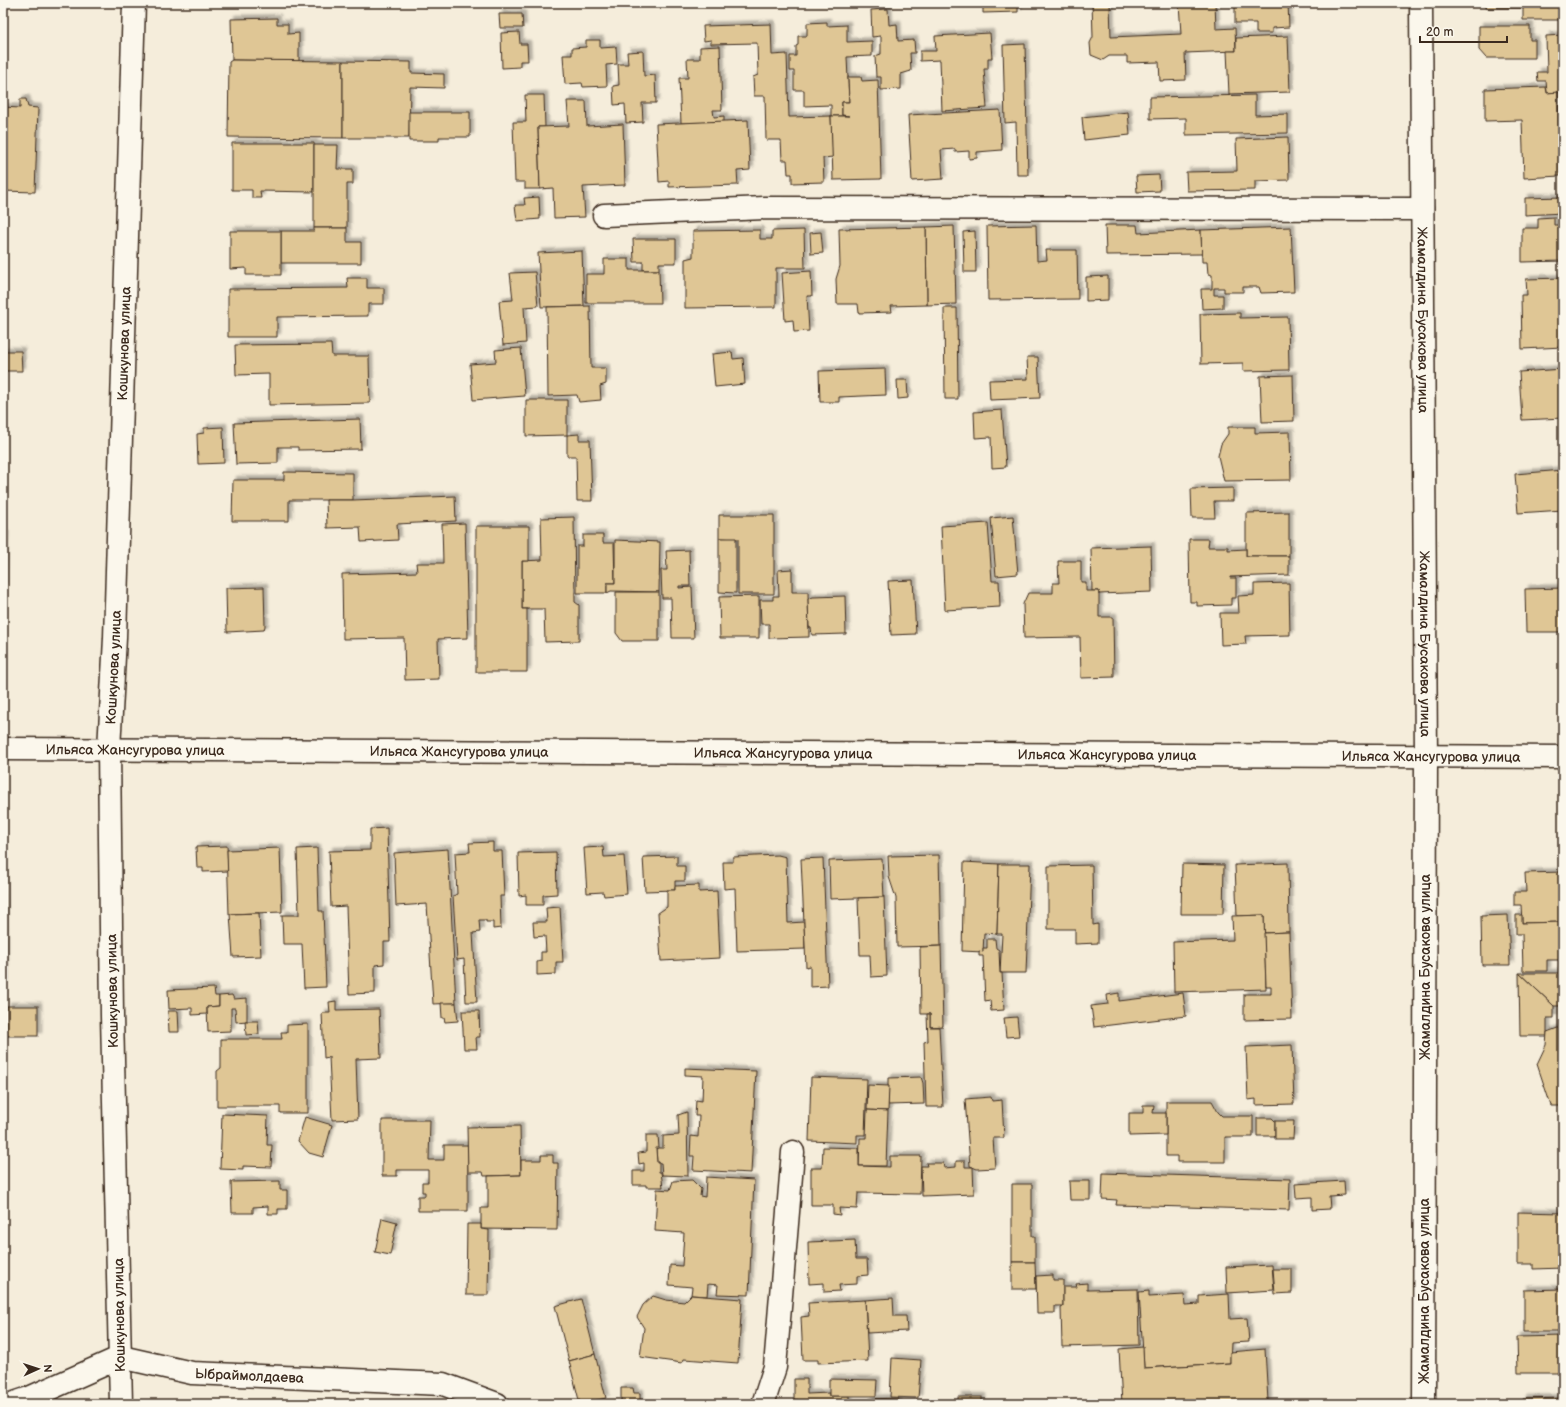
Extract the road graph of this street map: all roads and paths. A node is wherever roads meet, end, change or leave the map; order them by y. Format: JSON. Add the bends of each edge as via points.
{"nodes":[{"id":1,"x":134,"y":3,"type":"edge"},
{"id":2,"x":1421,"y":3,"type":"edge"},
{"id":3,"x":1422,"y":209,"type":"junction"},
{"id":4,"x":604,"y":215,"type":"dead end"},
{"id":5,"x":3,"y":749,"type":"edge"},
{"id":6,"x":109,"y":749,"type":"junction"},
{"id":7,"x":1426,"y":757,"type":"junction"},
{"id":8,"x":1563,"y":757,"type":"edge"},
{"id":9,"x":793,"y":1152,"type":"dead end"},
{"id":10,"x":121,"y":1357,"type":"junction"},
{"id":11,"x":121,"y":1399,"type":"edge"},
{"id":12,"x":11,"y":1404,"type":"edge"},
{"id":13,"x":497,"y":1404,"type":"edge"},
{"id":14,"x":763,"y":1404,"type":"edge"},
{"id":15,"x":1424,"y":1404,"type":"edge"}],
"edges":[{"from":1,"to":6,"type":"street","name":"Кошкунова улица","via":[[115,638]]},
{"from":2,"to":3,"type":"street","name":"Жамалдина Бусакова улица"},
{"from":3,"to":4,"type":"street","via":[[764,208]]},
{"from":3,"to":7,"type":"street","name":"Жамалдина Бусакова улица"},
{"from":5,"to":6,"type":"street","name":"Ильяса Жансугурова улица"},
{"from":6,"to":7,"type":"street","name":"Ильяса Жансугурова улица"},
{"from":6,"to":10,"type":"street","name":"Кошкунова улица","via":[[112,1016]]},
{"from":7,"to":8,"type":"street","name":"Ильяса Жансугурова улица"},
{"from":7,"to":15,"type":"street","name":"Жамалдина Бусакова улица"},
{"from":9,"to":14,"type":"street","via":[[775,1367]]},
{"from":10,"to":11,"type":"street","name":"Кошкунова улица"},
{"from":10,"to":12,"type":"street"},
{"from":10,"to":13,"type":"street","name":"Ыбраймолдаева","via":[[192,1373],[443,1384]]}]}
